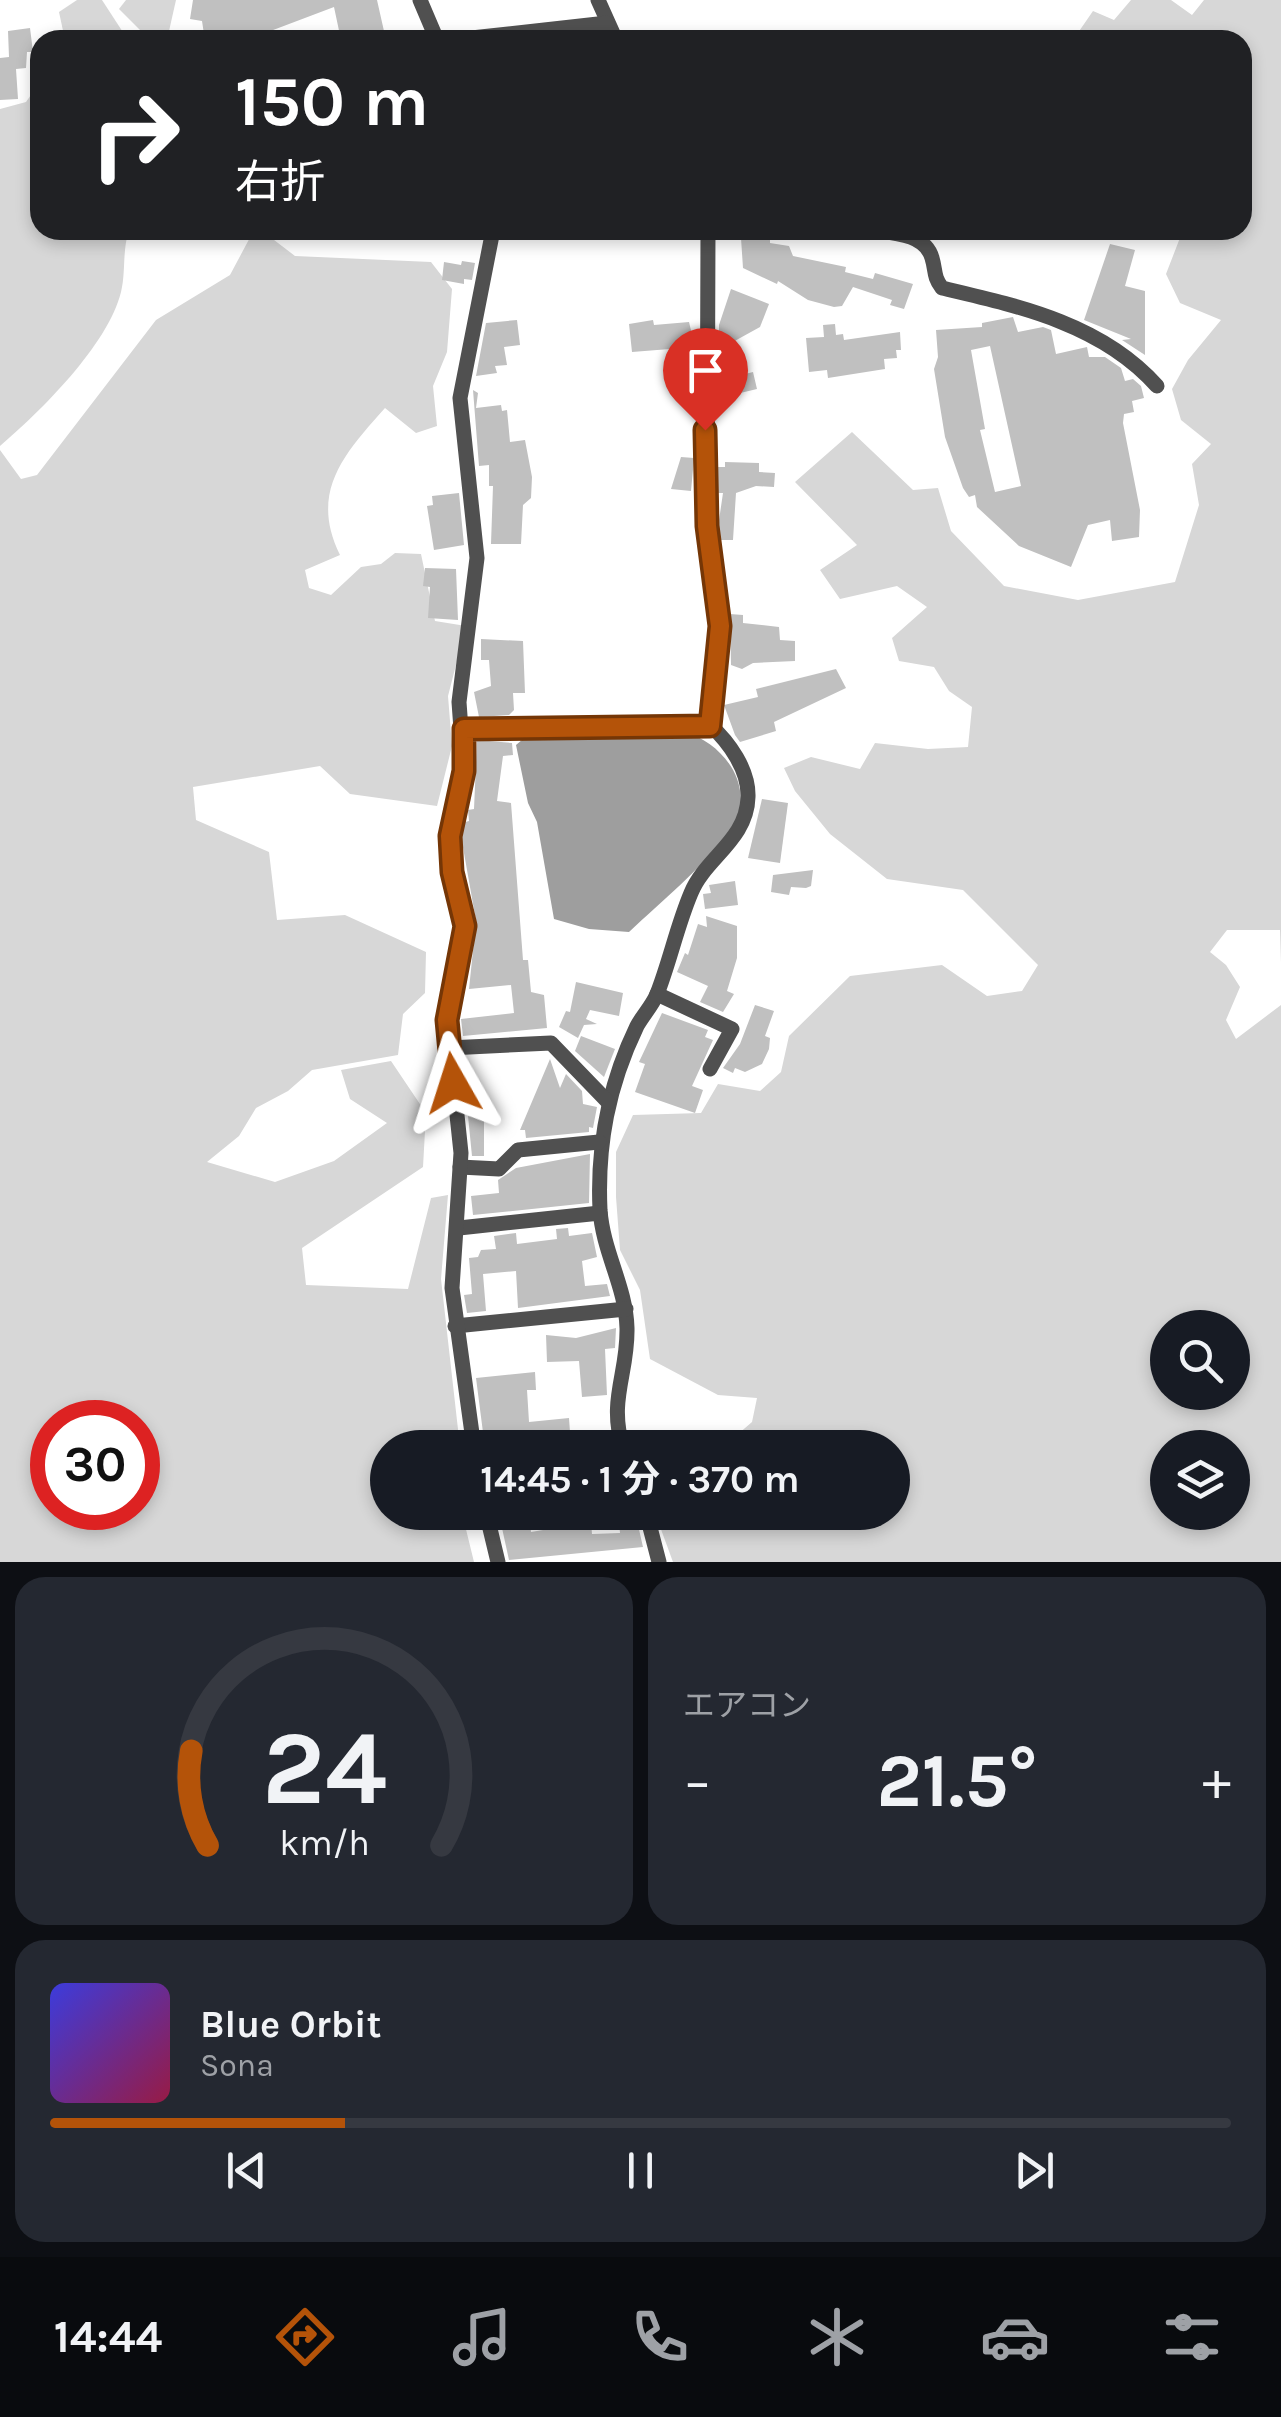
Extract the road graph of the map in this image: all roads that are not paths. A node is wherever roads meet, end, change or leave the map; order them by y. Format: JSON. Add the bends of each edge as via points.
{"nodes":[{"id":1,"x":420,"y":0,"type":"edge"},
{"id":2,"x":598,"y":0,"type":"edge"},
{"id":3,"x":607,"y":23,"type":"junction"},
{"id":4,"x":433,"y":30,"type":"edge"},
{"id":5,"x":544,"y":30,"type":"edge"},
{"id":6,"x":611,"y":30,"type":"edge"},
{"id":7,"x":491,"y":240,"type":"edge"},
{"id":8,"x":708,"y":240,"type":"edge"},
{"id":9,"x":916,"y":240,"type":"edge"},
{"id":10,"x":1157,"y":386,"type":"dead end"},
{"id":11,"x":710,"y":726,"type":"junction"},
{"id":12,"x":464,"y":729,"type":"junction"},
{"id":13,"x":657,"y":994,"type":"junction"},
{"id":14,"x":449,"y":1048,"type":"junction"},
{"id":15,"x":710,"y":1069,"type":"dead end"},
{"id":16,"x":608,"y":1102,"type":"junction"},
{"id":17,"x":599,"y":1142,"type":"junction"},
{"id":18,"x":460,"y":1167,"type":"junction"},
{"id":19,"x":600,"y":1213,"type":"junction"},
{"id":20,"x":459,"y":1228,"type":"junction"},
{"id":21,"x":626,"y":1308,"type":"junction"},
{"id":22,"x":455,"y":1326,"type":"junction"},
{"id":23,"x":471,"y":1430,"type":"edge"},
{"id":24,"x":619,"y":1430,"type":"edge"},
{"id":25,"x":490,"y":1530,"type":"edge"},
{"id":26,"x":651,"y":1530,"type":"edge"},
{"id":27,"x":498,"y":1562,"type":"edge"},
{"id":28,"x":660,"y":1562,"type":"edge"}],
"edges":[{"from":1,"to":4,"type":"street"},
{"from":2,"to":3,"type":"street"},
{"from":3,"to":5,"type":"street"},
{"from":3,"to":6,"type":"street"},
{"from":7,"to":12,"type":"street","via":[[460,398],[478,558],[460,702]]},
{"from":8,"to":11,"type":"street","via":[[707,526],[720,626]]},
{"from":9,"to":10,"type":"street","via":[[927,246],[942,288],[1038,311],[1132,358]]},
{"from":11,"to":12,"type":"street"},
{"from":11,"to":13,"type":"street","via":[[744,772],[748,797],[733,840],[695,881]]},
{"from":12,"to":14,"type":"street","via":[[464,771],[450,836],[465,926],[447,1020]]},
{"from":13,"to":15,"type":"street","via":[[732,1028]]},
{"from":13,"to":16,"type":"street"},
{"from":14,"to":16,"type":"street","via":[[550,1043]]},
{"from":14,"to":18,"type":"street"},
{"from":16,"to":17,"type":"street"},
{"from":17,"to":18,"type":"street","via":[[518,1150],[500,1169]]},
{"from":17,"to":19,"type":"street"},
{"from":18,"to":20,"type":"street"},
{"from":19,"to":20,"type":"street"},
{"from":19,"to":21,"type":"street"},
{"from":20,"to":22,"type":"street"},
{"from":21,"to":22,"type":"street"},
{"from":21,"to":24,"type":"street","via":[[626,1355],[614,1406]]},
{"from":22,"to":23,"type":"street"},
{"from":25,"to":27,"type":"street"},
{"from":26,"to":28,"type":"street"}]}
